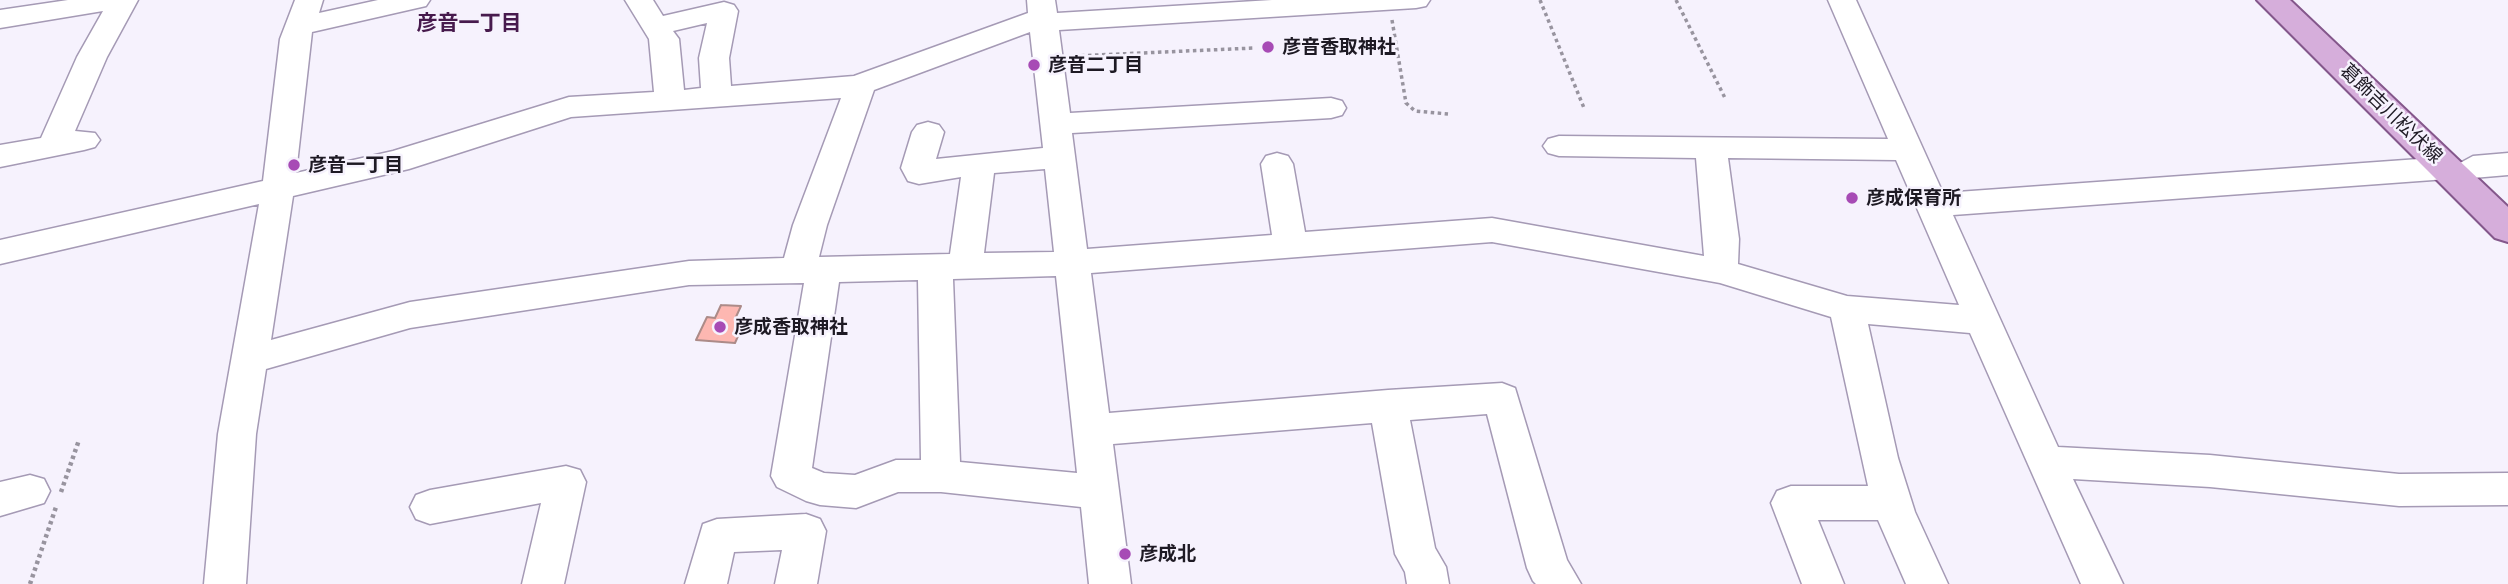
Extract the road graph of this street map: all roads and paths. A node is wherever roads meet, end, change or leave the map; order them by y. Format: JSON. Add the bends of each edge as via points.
{"nodes":[{"id":1,"x":123,"y":0,"type":"edge"},
{"id":2,"x":416,"y":0,"type":"edge"},
{"id":3,"x":639,"y":0,"type":"edge"},
{"id":4,"x":1540,"y":0,"type":"edge"},
{"id":5,"x":1676,"y":0,"type":"edge"},
{"id":6,"x":1842,"y":0,"type":"edge"},
{"id":7,"x":2273,"y":0,"type":"edge"},
{"id":8,"x":2301,"y":0,"type":"edge"},
{"id":9,"x":1403,"y":1,"type":"edge"},
{"id":10,"x":304,"y":13,"type":"edge"},
{"id":11,"x":1043,"y":13,"type":"edge"},
{"id":12,"x":0,"y":19,"type":"edge"},
{"id":13,"x":656,"y":26,"type":"junction"},
{"id":14,"x":1254,"y":48,"type":"dead end"},
{"id":15,"x":1049,"y":57,"type":"junction"},
{"id":16,"x":861,"y":84,"type":"junction"},
{"id":17,"x":717,"y":97,"type":"junction"},
{"id":18,"x":670,"y":100,"type":"junction"},
{"id":19,"x":1726,"y":100,"type":"dead end"},
{"id":20,"x":1331,"y":108,"type":"dead end"},
{"id":21,"x":1584,"y":108,"type":"dead end"},
{"id":22,"x":1448,"y":114,"type":"dead end"},
{"id":23,"x":928,"y":132,"type":"dead end"},
{"id":24,"x":1060,"y":140,"type":"junction"},
{"id":25,"x":84,"y":141,"type":"dead end"},
{"id":26,"x":1559,"y":146,"type":"dead end"},
{"id":27,"x":52,"y":147,"type":"junction"},
{"id":28,"x":1711,"y":148,"type":"junction"},
{"id":29,"x":1909,"y":150,"type":"junction"},
{"id":30,"x":0,"y":156,"type":"edge"},
{"id":31,"x":979,"y":163,"type":"junction"},
{"id":32,"x":1277,"y":164,"type":"dead end"},
{"id":33,"x":2508,"y":164,"type":"edge"},
{"id":34,"x":2460,"y":167,"type":"junction"},
{"id":35,"x":278,"y":190,"type":"junction"},
{"id":36,"x":2508,"y":200,"type":"edge"},
{"id":37,"x":1931,"y":205,"type":"junction"},
{"id":38,"x":2508,"y":229,"type":"edge"},
{"id":39,"x":1290,"y":244,"type":"junction"},
{"id":40,"x":0,"y":252,"type":"edge"},
{"id":41,"x":1073,"y":261,"type":"junction"},
{"id":42,"x":950,"y":267,"type":"junction"},
{"id":43,"x":1721,"y":271,"type":"junction"},
{"id":44,"x":810,"y":272,"type":"junction"},
{"id":45,"x":1846,"y":309,"type":"junction"},
{"id":46,"x":1985,"y":321,"type":"junction"},
{"id":47,"x":250,"y":360,"type":"junction"},
{"id":48,"x":1388,"y":405,"type":"junction"},
{"id":49,"x":1093,"y":430,"type":"junction"},
{"id":50,"x":2045,"y":462,"type":"junction"},
{"id":51,"x":941,"y":475,"type":"junction"},
{"id":52,"x":2508,"y":489,"type":"edge"},
{"id":53,"x":1100,"y":492,"type":"junction"},
{"id":54,"x":1892,"y":503,"type":"junction"},
{"id":55,"x":430,"y":507,"type":"dead end"},
{"id":56,"x":220,"y":583,"type":"edge"},
{"id":57,"x":542,"y":584,"type":"edge"},
{"id":58,"x":706,"y":584,"type":"edge"},
{"id":59,"x":796,"y":584,"type":"edge"},
{"id":60,"x":1111,"y":584,"type":"edge"},
{"id":61,"x":1428,"y":584,"type":"edge"},
{"id":62,"x":1560,"y":584,"type":"edge"},
{"id":63,"x":1823,"y":584,"type":"edge"},
{"id":64,"x":1927,"y":584,"type":"edge"},
{"id":65,"x":2102,"y":584,"type":"edge"}],
"edges":[{"from":1,"to":12,"type":"street"},
{"from":1,"to":27,"type":"street"},
{"from":2,"to":10,"type":"street"},
{"from":3,"to":13,"type":"street"},
{"from":4,"to":21,"type":"path"},
{"from":5,"to":19,"type":"path"},
{"from":6,"to":29,"type":"street"},
{"from":7,"to":34,"type":"main road","name":"葛飾吉川松伏線"},
{"from":8,"to":34,"type":"main road","name":"葛飾吉川松伏線"},
{"from":9,"to":11,"type":"street"},
{"from":9,"to":22,"type":"path","via":[[1406,103],[1415,111]]},
{"from":10,"to":35,"type":"street","via":[[290,73]]},
{"from":11,"to":15,"type":"street"},
{"from":11,"to":16,"type":"street"},
{"from":13,"to":17,"type":"street","via":[[724,11],[714,58]]},
{"from":13,"to":18,"type":"street","via":[[664,39]]},
{"from":14,"to":15,"type":"path"},
{"from":15,"to":24,"type":"street"},
{"from":16,"to":17,"type":"street"},
{"from":16,"to":44,"type":"street","via":[[810,225]]},
{"from":17,"to":18,"type":"street"},
{"from":18,"to":35,"type":"street","via":[[569,107],[455,145]]},
{"from":20,"to":24,"type":"street"},
{"from":23,"to":31,"type":"street","via":[[919,173]]},
{"from":24,"to":31,"type":"street"},
{"from":24,"to":41,"type":"street"},
{"from":25,"to":27,"type":"street"},
{"from":26,"to":28,"type":"street"},
{"from":27,"to":30,"type":"street"},
{"from":28,"to":29,"type":"street"},
{"from":28,"to":43,"type":"street","via":[[1723,239]]},
{"from":29,"to":37,"type":"street"},
{"from":31,"to":42,"type":"street"},
{"from":32,"to":39,"type":"street"},
{"from":33,"to":34,"type":"street"},
{"from":34,"to":36,"type":"main road","name":"葛飾吉川松伏線"},
{"from":34,"to":37,"type":"street"},
{"from":34,"to":38,"type":"main road","name":"葛飾吉川松伏線"},
{"from":35,"to":40,"type":"street"},
{"from":35,"to":47,"type":"street"},
{"from":37,"to":46,"type":"street"},
{"from":39,"to":41,"type":"street"},
{"from":39,"to":43,"type":"street","via":[[1492,230]]},
{"from":41,"to":42,"type":"street"},
{"from":41,"to":49,"type":"street"},
{"from":42,"to":44,"type":"street"},
{"from":42,"to":51,"type":"street"},
{"from":43,"to":45,"type":"street"},
{"from":44,"to":47,"type":"street","via":[[689,273],[482,302],[410,315]]},
{"from":44,"to":51,"type":"street","via":[[791,476],[820,489],[856,492],[896,476]]},
{"from":45,"to":46,"type":"street"},
{"from":45,"to":54,"type":"street"},
{"from":46,"to":50,"type":"street"},
{"from":47,"to":56,"type":"street"},
{"from":48,"to":49,"type":"street"},
{"from":48,"to":61,"type":"street","via":[[1416,554],[1425,567]]},
{"from":48,"to":62,"type":"street","via":[[1502,398],[1548,568]]},
{"from":49,"to":53,"type":"street"},
{"from":50,"to":52,"type":"street","via":[[2210,471],[2399,489]]},
{"from":50,"to":65,"type":"street"},
{"from":51,"to":53,"type":"street"},
{"from":53,"to":60,"type":"street"},
{"from":54,"to":63,"type":"street","via":[[1791,503]]},
{"from":54,"to":64,"type":"street"},
{"from":55,"to":57,"type":"street","via":[[566,482]]},
{"from":58,"to":59,"type":"street","via":[[717,536],[806,531]]}]}
